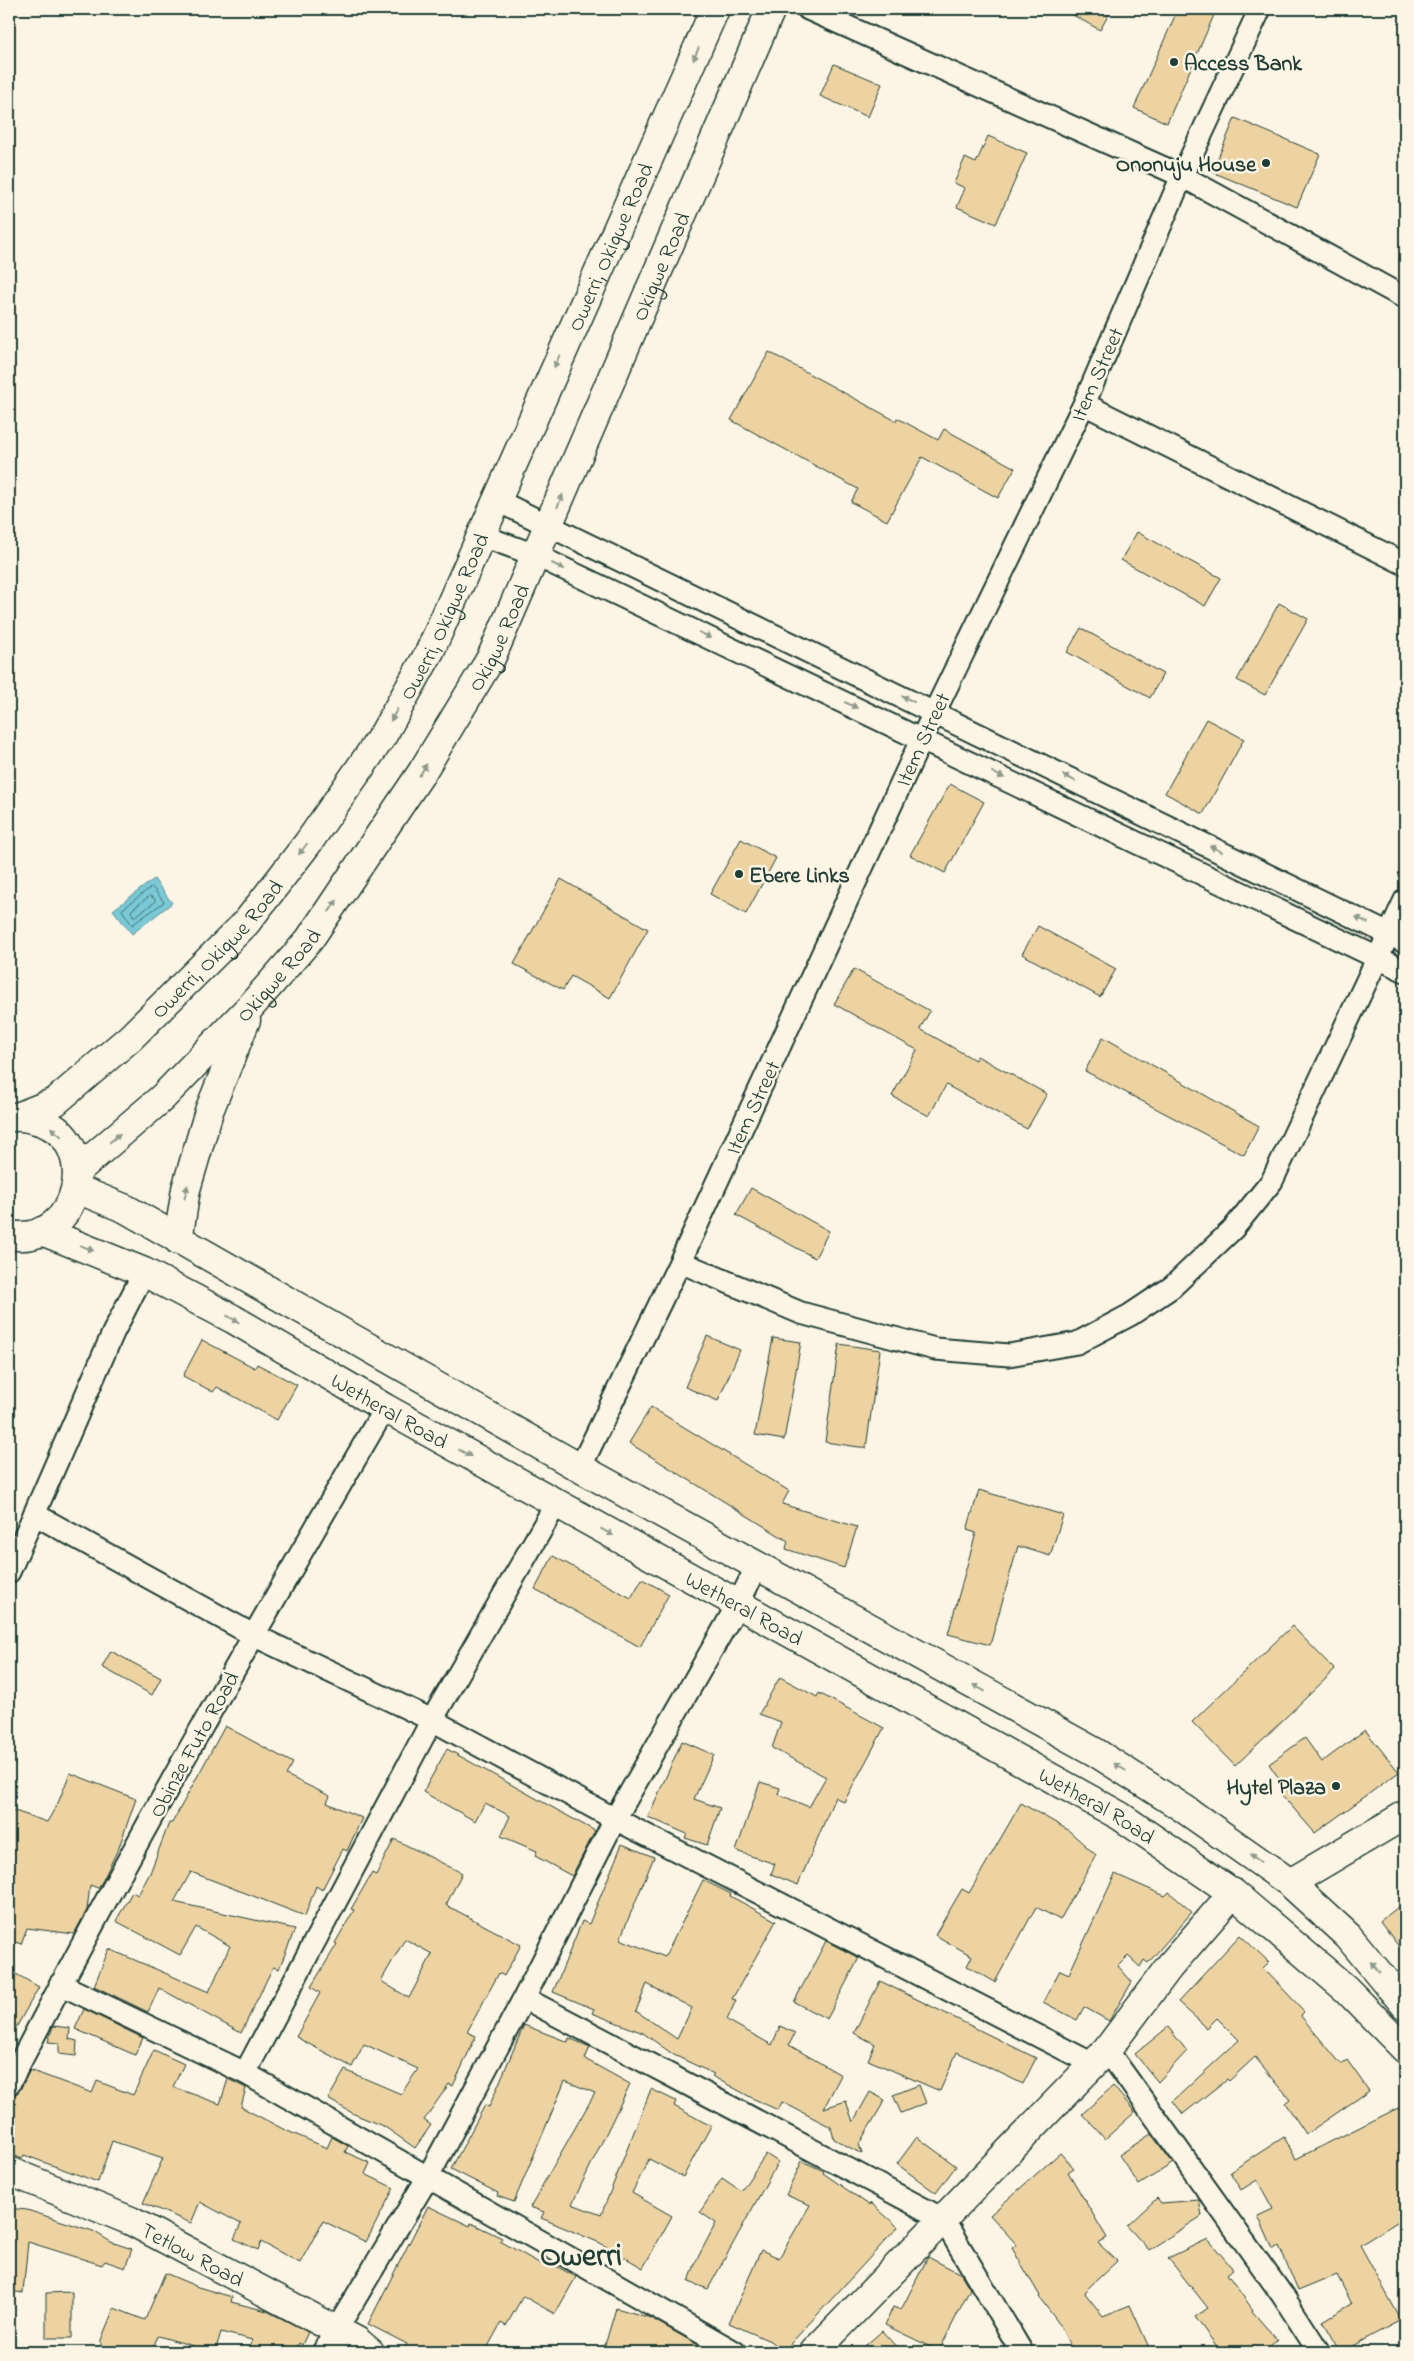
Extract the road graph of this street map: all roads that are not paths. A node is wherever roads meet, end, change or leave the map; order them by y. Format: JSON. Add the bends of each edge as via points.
{"nodes":[{"id":1,"x":715,"y":9,"type":"edge"},
{"id":2,"x":770,"y":9,"type":"edge"},
{"id":3,"x":808,"y":9,"type":"edge"},
{"id":4,"x":1260,"y":9,"type":"edge"},
{"id":5,"x":1182,"y":176,"type":"junction"},
{"id":6,"x":1405,"y":298,"type":"edge"},
{"id":7,"x":1084,"y":404,"type":"junction"},
{"id":8,"x":496,"y":500,"type":"junction"},
{"id":9,"x":549,"y":526,"type":"junction"},
{"id":10,"x":480,"y":535,"type":"junction"},
{"id":11,"x":534,"y":555,"type":"junction"},
{"id":12,"x":1405,"y":564,"type":"edge"},
{"id":13,"x":934,"y":712,"type":"junction"},
{"id":14,"x":922,"y":738,"type":"junction"},
{"id":15,"x":1405,"y":900,"type":"edge"},
{"id":16,"x":1397,"y":938,"type":"edge"},
{"id":17,"x":1380,"y":958,"type":"junction"},
{"id":18,"x":1405,"y":971,"type":"edge"},
{"id":19,"x":251,"y":1006,"type":"junction"},
{"id":20,"x":14,"y":1117,"type":"edge"},
{"id":21,"x":77,"y":1179,"type":"junction"},
{"id":22,"x":42,"y":1231,"type":"junction"},
{"id":23,"x":11,"y":1237,"type":"edge"},
{"id":24,"x":178,"y":1240,"type":"junction"},
{"id":25,"x":680,"y":1262,"type":"junction"},
{"id":26,"x":144,"y":1272,"type":"junction"},
{"id":27,"x":385,"y":1408,"type":"junction"},
{"id":28,"x":580,"y":1468,"type":"junction"},
{"id":29,"x":556,"y":1504,"type":"junction"},
{"id":30,"x":34,"y":1514,"type":"junction"},
{"id":31,"x":757,"y":1566,"type":"junction"},
{"id":32,"x":9,"y":1572,"type":"edge"},
{"id":33,"x":738,"y":1604,"type":"junction"},
{"id":34,"x":253,"y":1635,"type":"junction"},
{"id":35,"x":432,"y":1720,"type":"junction"},
{"id":36,"x":1405,"y":1815,"type":"edge"},
{"id":37,"x":615,"y":1819,"type":"junction"},
{"id":38,"x":1290,"y":1883,"type":"junction"},
{"id":39,"x":1233,"y":1893,"type":"junction"},
{"id":40,"x":60,"y":1984,"type":"junction"},
{"id":41,"x":524,"y":1998,"type":"junction"},
{"id":42,"x":1405,"y":2005,"type":"edge"},
{"id":43,"x":1405,"y":2049,"type":"edge"},
{"id":44,"x":1100,"y":2057,"type":"junction"},
{"id":45,"x":245,"y":2073,"type":"junction"},
{"id":46,"x":9,"y":2084,"type":"edge"},
{"id":47,"x":9,"y":2171,"type":"edge"},
{"id":48,"x":428,"y":2177,"type":"junction"},
{"id":49,"x":943,"y":2219,"type":"junction"},
{"id":50,"x":329,"y":2341,"type":"edge"},
{"id":51,"x":370,"y":2352,"type":"edge"},
{"id":52,"x":735,"y":2352,"type":"edge"},
{"id":53,"x":814,"y":2352,"type":"edge"},
{"id":54,"x":1022,"y":2352,"type":"edge"},
{"id":55,"x":1319,"y":2352,"type":"edge"}],
"edges":[{"from":1,"to":8,"type":"main road","name":"Owerri, Okigwe Road","one_way":true},
{"from":9,"to":2,"type":"main road","name":"Okigwe Road","one_way":true},
{"from":3,"to":5,"type":"street"},
{"from":4,"to":5,"type":"street","name":"Item Street"},
{"from":5,"to":6,"type":"street"},
{"from":5,"to":7,"type":"street","name":"Item Street"},
{"from":7,"to":12,"type":"street"},
{"from":7,"to":13,"type":"street","name":"Item Street"},
{"from":8,"to":9,"type":"street"},
{"from":8,"to":10,"type":"main road","name":"Owerri, Okigwe Road"},
{"from":9,"to":11,"type":"main road","name":"Okigwe Road"},
{"from":13,"to":9,"type":"street","one_way":true},
{"from":10,"to":11,"type":"street"},
{"from":10,"to":20,"type":"main road","name":"Owerri, Okigwe Road","one_way":true,"via":[[430,651],[383,735],[308,843],[246,923],[130,1038],[55,1102]]},
{"from":11,"to":14,"type":"street","one_way":true},
{"from":19,"to":11,"type":"main road","name":"Okigwe Road","one_way":true,"via":[[310,940],[422,772],[491,658]]},
{"from":13,"to":14,"type":"street","name":"Item Street"},
{"from":16,"to":13,"type":"street","one_way":true},
{"from":14,"to":17,"type":"street","one_way":true},
{"from":14,"to":25,"type":"street","name":"Item Street"},
{"from":15,"to":16,"type":"street"},
{"from":16,"to":17,"type":"street"},
{"from":17,"to":18,"type":"street"},
{"from":17,"to":25,"type":"street","via":[[1272,1181],[1233,1229],[1172,1287],[1130,1315],[1077,1343],[1009,1355],[935,1349],[801,1313]]},
{"from":21,"to":19,"type":"main road","name":"Okigwe Road","one_way":true},
{"from":24,"to":19,"type":"main road","one_way":true,"via":[[186,1189],[209,1111]]},
{"from":21,"to":20,"type":"main road","one_way":true,"via":[[72,1151],[61,1134],[44,1122]]},
{"from":21,"to":22,"type":"main road","via":[[70,1206],[58,1221]]},
{"from":21,"to":24,"type":"main road","name":"Wetheral Road"},
{"from":22,"to":23,"type":"main road"},
{"from":22,"to":26,"type":"main road","name":"Wetheral Road","one_way":true},
{"from":24,"to":28,"type":"main road","name":"Wetheral Road"},
{"from":25,"to":28,"type":"street","name":"Item Street"},
{"from":26,"to":27,"type":"main road","name":"Wetheral Road","one_way":true,"via":[[234,1319]]},
{"from":26,"to":30,"type":"street","via":[[112,1333]]},
{"from":27,"to":29,"type":"main road","name":"Wetheral Road","one_way":true},
{"from":27,"to":34,"type":"street","name":"Obinze Futo Road"},
{"from":28,"to":31,"type":"main road","name":"Wetheral Road"},
{"from":29,"to":33,"type":"main road","name":"Wetheral Road","one_way":true},
{"from":29,"to":35,"type":"street"},
{"from":30,"to":32,"type":"street"},
{"from":30,"to":34,"type":"street"},
{"from":31,"to":33,"type":"street"},
{"from":38,"to":31,"type":"main road","name":"Wetheral Road","one_way":true,"via":[[1184,1808],[1095,1752]]},
{"from":33,"to":37,"type":"street"},
{"from":33,"to":39,"type":"main road","name":"Wetheral Road","via":[[1120,1816]]},
{"from":34,"to":35,"type":"street"},
{"from":34,"to":40,"type":"street","name":"Obinze Futo Road"},
{"from":35,"to":37,"type":"street"},
{"from":35,"to":45,"type":"street"},
{"from":36,"to":38,"type":"main road"},
{"from":37,"to":41,"type":"street"},
{"from":37,"to":44,"type":"street"},
{"from":42,"to":38,"type":"main road","name":"Wetheral Road","one_way":true,"via":[[1348,1936]]},
{"from":39,"to":43,"type":"main road","name":"Wetheral Road","via":[[1346,1989]]},
{"from":39,"to":44,"type":"main road","via":[[1169,1967]]},
{"from":40,"to":45,"type":"street"},
{"from":40,"to":46,"type":"street","name":"Obinze Futo Road"},
{"from":41,"to":48,"type":"street"},
{"from":41,"to":49,"type":"street"},
{"from":44,"to":49,"type":"main road"},
{"from":44,"to":55,"type":"street","via":[[1283,2296]]},
{"from":45,"to":48,"type":"street"},
{"from":47,"to":50,"type":"main road","name":"Tetlow Road","via":[[131,2221]]},
{"from":48,"to":50,"type":"street"},
{"from":48,"to":52,"type":"street"},
{"from":49,"to":53,"type":"main road"},
{"from":49,"to":54,"type":"street"},
{"from":50,"to":51,"type":"main road","name":"Tetlow Road","via":[[357,2341]]}]}
